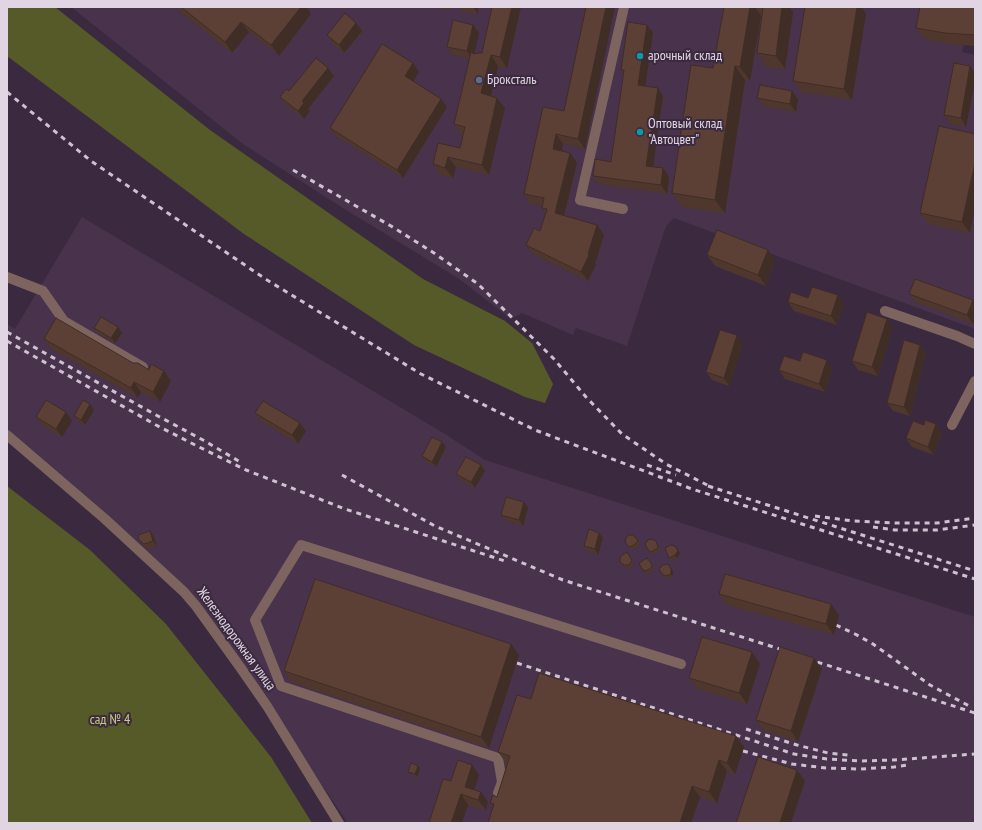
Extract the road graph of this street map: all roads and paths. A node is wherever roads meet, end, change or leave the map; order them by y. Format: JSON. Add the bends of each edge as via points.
{"nodes":[{"id":1,"x":624,"y":7,"type":"edge"},
{"id":2,"x":623,"y":210,"type":"dead end"},
{"id":3,"x":7,"y":277,"type":"edge"},
{"id":4,"x":885,"y":311,"type":"dead end"},
{"id":5,"x":975,"y":344,"type":"edge"},
{"id":6,"x":143,"y":367,"type":"edge"},
{"id":7,"x":975,"y":381,"type":"edge"},
{"id":8,"x":952,"y":425,"type":"dead end"},
{"id":9,"x":7,"y":434,"type":"edge"},
{"id":10,"x":681,"y":664,"type":"dead end"},
{"id":11,"x":495,"y":804,"type":"edge"},
{"id":12,"x":339,"y":823,"type":"edge"}],
"edges":[{"from":1,"to":2,"type":"street","via":[[580,200]]},
{"from":3,"to":6,"type":"street","via":[[43,291],[64,321]]},
{"from":4,"to":5,"type":"street"},
{"from":7,"to":8,"type":"street"},
{"from":9,"to":12,"type":"street","name":"Железнодорожная улица","via":[[105,519],[196,606],[267,706]]},
{"from":10,"to":11,"type":"street","via":[[301,545],[255,620],[281,686],[498,758],[502,782]]}]}
